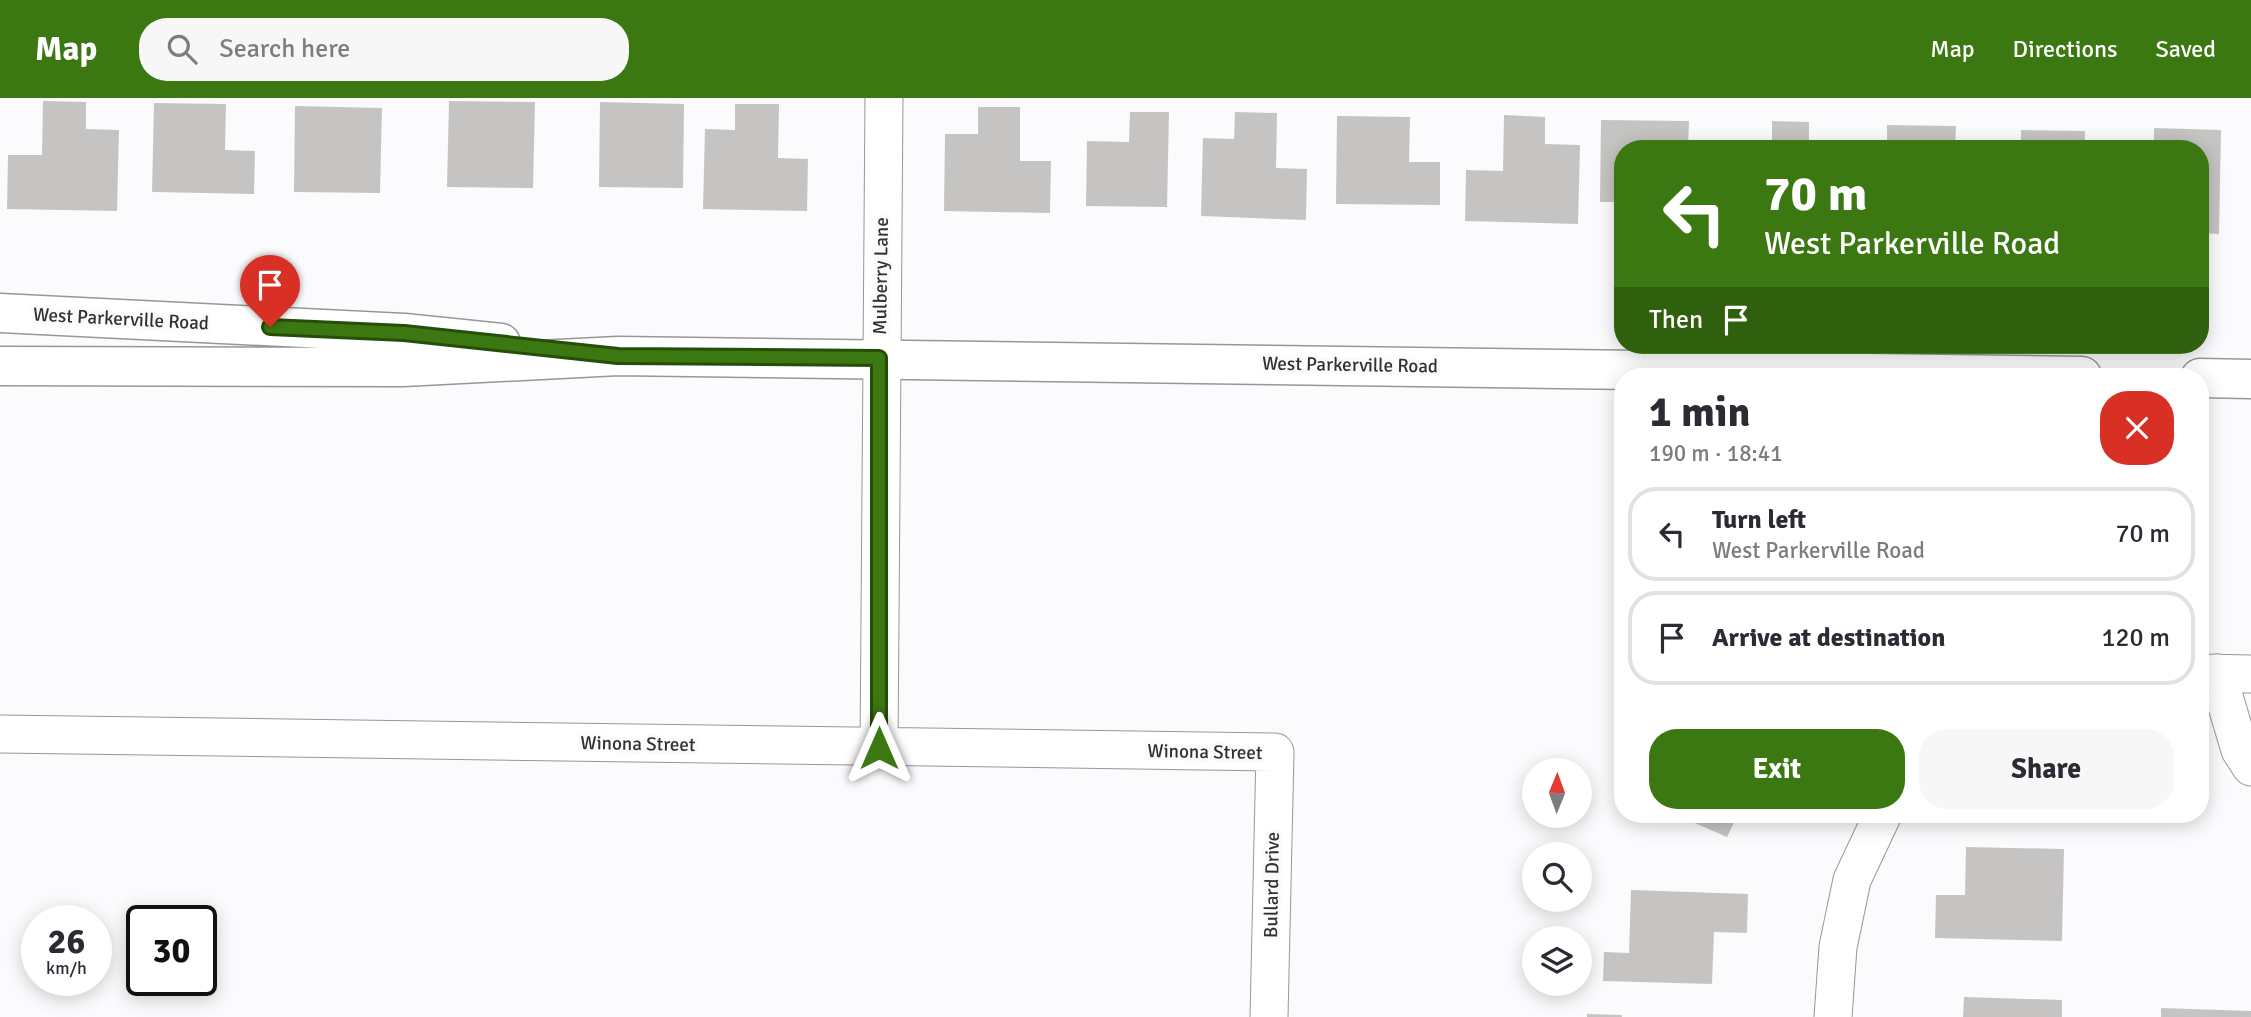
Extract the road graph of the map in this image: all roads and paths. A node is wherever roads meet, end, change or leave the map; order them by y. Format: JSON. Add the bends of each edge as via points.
{"nodes":[{"id":1,"x":884,"y":98,"type":"edge"},
{"id":2,"x":0,"y":313,"type":"edge"},
{"id":3,"x":618,"y":356,"type":"junction"},
{"id":4,"x":879,"y":358,"type":"junction"},
{"id":5,"x":0,"y":366,"type":"edge"},
{"id":6,"x":1614,"y":369,"type":"edge"},
{"id":7,"x":2209,"y":378,"type":"edge"},
{"id":8,"x":2251,"y":379,"type":"edge"},
{"id":9,"x":2223,"y":673,"type":"edge"},
{"id":10,"x":0,"y":734,"type":"edge"},
{"id":11,"x":879,"y":748,"type":"junction"},
{"id":12,"x":1275,"y":752,"type":"joint"},
{"id":13,"x":2251,"y":766,"type":"edge"},
{"id":14,"x":1879,"y":823,"type":"edge"},
{"id":15,"x":1269,"y":1017,"type":"edge"},
{"id":16,"x":1833,"y":1017,"type":"edge"}],
"edges":[{"from":1,"to":4,"type":"street","name":"Mulberry Lane"},
{"from":2,"to":3,"type":"main road","name":"West Parkerville Road","via":[[404,333]]},
{"from":3,"to":4,"type":"main road","name":"West Parkerville Road"},
{"from":3,"to":5,"type":"main road","name":"West Parkerville Road","via":[[403,368]]},
{"from":4,"to":6,"type":"main road","name":"West Parkerville Road"},
{"from":4,"to":11,"type":"street","name":"Mulberry Lane"},
{"from":7,"to":8,"type":"main road"},
{"from":9,"to":13,"type":"street","via":[[2240,750]]},
{"from":10,"to":11,"type":"street","name":"Winona Street"},
{"from":11,"to":12,"type":"street","name":"Winona Street"},
{"from":12,"to":15,"type":"street","name":"Bullard Drive"},
{"from":14,"to":16,"type":"street","via":[[1852,880],[1838,947]]}]}
